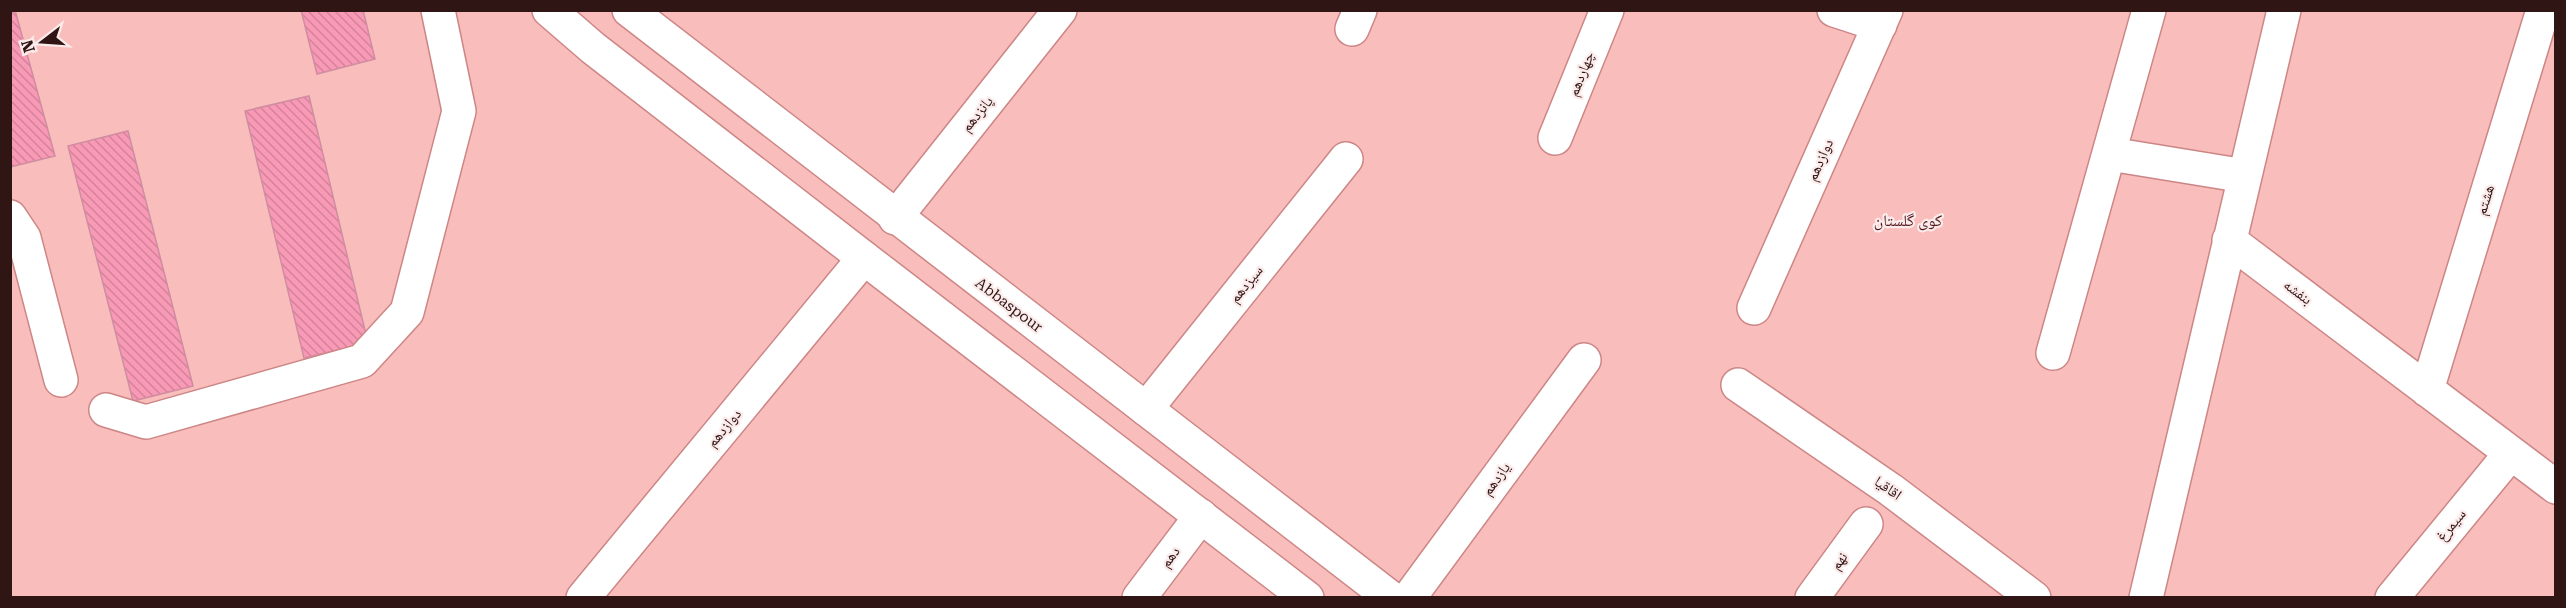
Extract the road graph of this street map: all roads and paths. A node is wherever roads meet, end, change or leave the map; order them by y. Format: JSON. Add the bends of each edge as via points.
{"nodes":[{"id":1,"x":438,"y":10,"type":"edge"},
{"id":2,"x":549,"y":10,"type":"edge"},
{"id":3,"x":623,"y":10,"type":"edge"},
{"id":4,"x":629,"y":10,"type":"edge"},
{"id":5,"x":1060,"y":10,"type":"edge"},
{"id":6,"x":1607,"y":10,"type":"edge"},
{"id":7,"x":1834,"y":10,"type":"edge"},
{"id":8,"x":2149,"y":10,"type":"edge"},
{"id":9,"x":2284,"y":10,"type":"edge"},
{"id":10,"x":2543,"y":10,"type":"edge"},
{"id":11,"x":1883,"y":18,"type":"edge"},
{"id":12,"x":593,"y":48,"type":"junction"},
{"id":13,"x":1555,"y":138,"type":"dead end"},
{"id":14,"x":2110,"y":154,"type":"junction"},
{"id":15,"x":1346,"y":159,"type":"dead end"},
{"id":16,"x":2245,"y":176,"type":"junction"},
{"id":17,"x":10,"y":217,"type":"edge"},
{"id":18,"x":895,"y":218,"type":"junction"},
{"id":19,"x":2229,"y":240,"type":"junction"},
{"id":20,"x":864,"y":258,"type":"junction"},
{"id":21,"x":1754,"y":308,"type":"dead end"},
{"id":22,"x":2053,"y":353,"type":"dead end"},
{"id":23,"x":1584,"y":360,"type":"dead end"},
{"id":24,"x":61,"y":380,"type":"dead end"},
{"id":25,"x":1738,"y":385,"type":"dead end"},
{"id":26,"x":2427,"y":390,"type":"junction"},
{"id":27,"x":1146,"y":409,"type":"junction"},
{"id":28,"x":106,"y":410,"type":"dead end"},
{"id":29,"x":2511,"y":453,"type":"junction"},
{"id":30,"x":2556,"y":487,"type":"edge"},
{"id":31,"x":1201,"y":516,"type":"junction"},
{"id":32,"x":1866,"y":524,"type":"dead end"},
{"id":33,"x":1303,"y":530,"type":"junction"},
{"id":34,"x":1272,"y":570,"type":"junction"},
{"id":35,"x":1303,"y":596,"type":"edge"},
{"id":36,"x":583,"y":597,"type":"edge"},
{"id":37,"x":1139,"y":597,"type":"edge"},
{"id":38,"x":1391,"y":597,"type":"edge"},
{"id":39,"x":1409,"y":597,"type":"edge"},
{"id":40,"x":1812,"y":597,"type":"edge"},
{"id":41,"x":2034,"y":597,"type":"edge"},
{"id":42,"x":2146,"y":597,"type":"edge"},
{"id":43,"x":2392,"y":597,"type":"edge"}],
"edges":[{"from":1,"to":28,"type":"street","via":[[459,111],[407,312],[362,362],[146,422]]},
{"from":2,"to":12,"type":"street"},
{"from":3,"to":12,"type":"street"},
{"from":4,"to":18,"type":"street","name":"Abbaspour"},
{"from":5,"to":18,"type":"street","name":"پانزدهم"},
{"from":6,"to":13,"type":"street","name":"چهاردهم"},
{"from":7,"to":11,"type":"street"},
{"from":8,"to":14,"type":"street"},
{"from":9,"to":16,"type":"street"},
{"from":10,"to":26,"type":"street","name":"هشتم"},
{"from":11,"to":21,"type":"street","name":"دوازدهم"},
{"from":12,"to":20,"type":"street"},
{"from":14,"to":16,"type":"street"},
{"from":14,"to":22,"type":"street"},
{"from":15,"to":27,"type":"street","name":"سیزدهم"},
{"from":16,"to":19,"type":"street"},
{"from":17,"to":24,"type":"street","via":[[24,238]]},
{"from":18,"to":27,"type":"street","name":"Abbaspour"},
{"from":19,"to":26,"type":"street","name":"بنفشه"},
{"from":19,"to":42,"type":"street"},
{"from":20,"to":31,"type":"street"},
{"from":20,"to":36,"type":"street","name":"دوازدهم"},
{"from":23,"to":39,"type":"street","name":"یازدهم"},
{"from":25,"to":41,"type":"street","name":"اقاقیا","via":[[1890,489]]},
{"from":26,"to":29,"type":"street","name":"بنفشه"},
{"from":27,"to":33,"type":"street","name":"Abbaspour"},
{"from":29,"to":30,"type":"street","name":"بنفشه"},
{"from":29,"to":43,"type":"street","name":"سیمرغ"},
{"from":31,"to":34,"type":"street"},
{"from":31,"to":37,"type":"street","name":"دهم"},
{"from":32,"to":40,"type":"street","name":"نهم"},
{"from":33,"to":34,"type":"street"},
{"from":33,"to":38,"type":"street","name":"Abbaspour"},
{"from":34,"to":35,"type":"street"}]}
